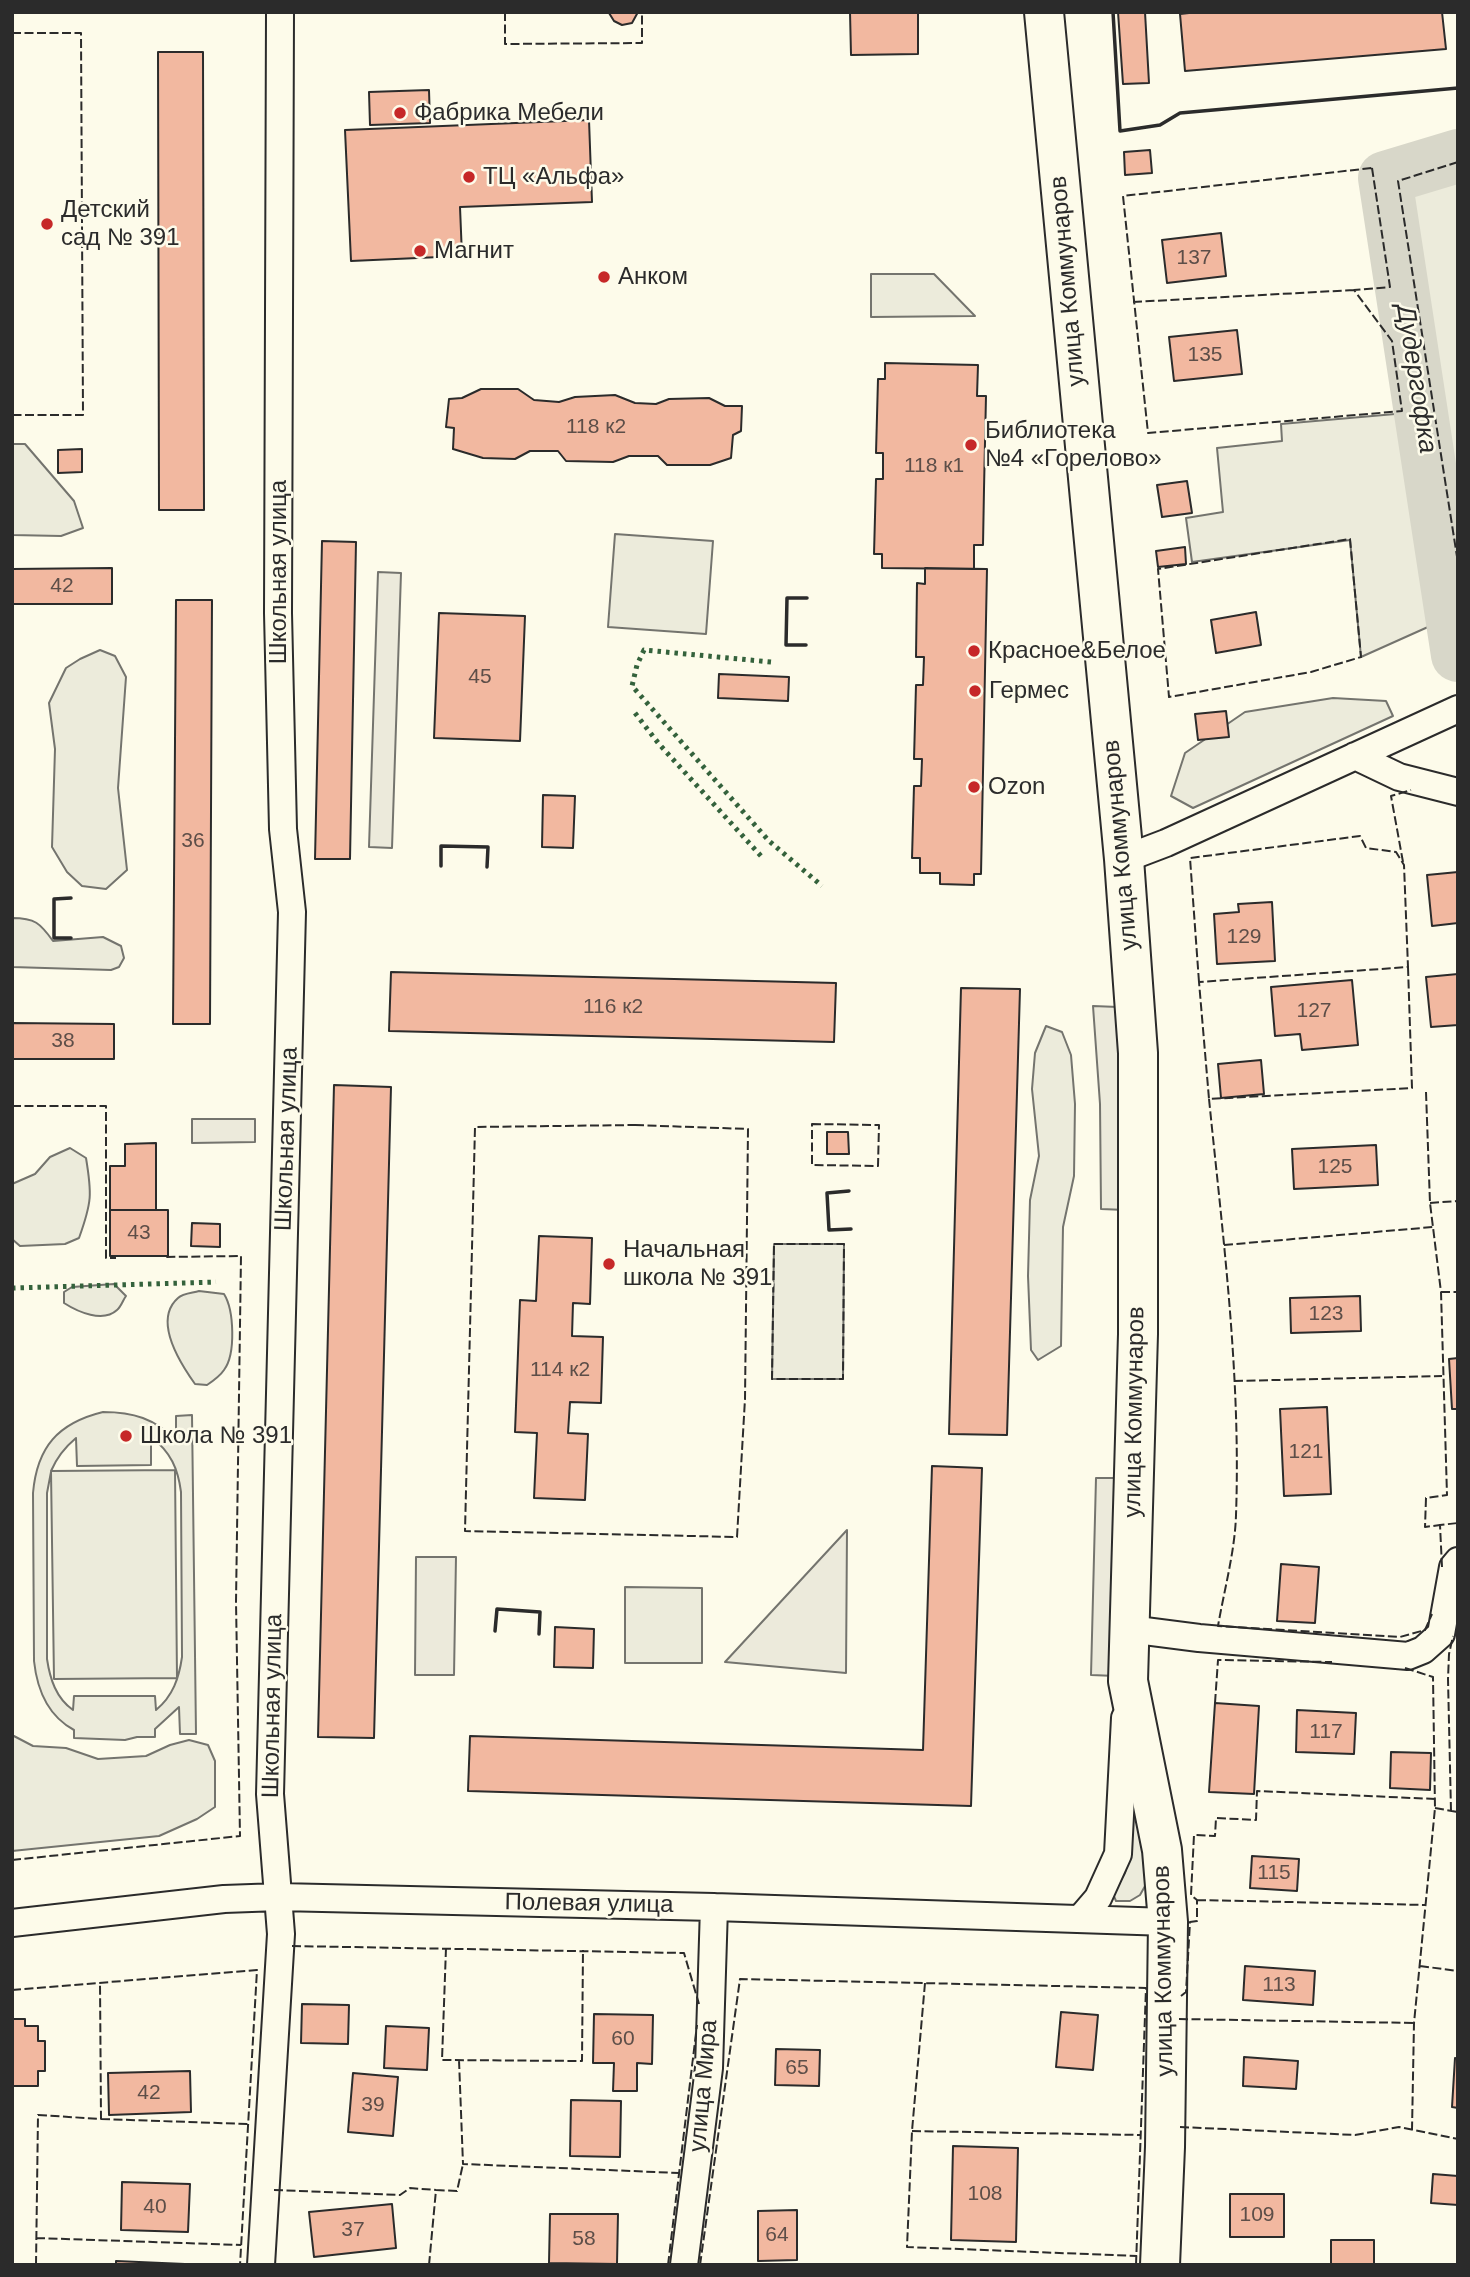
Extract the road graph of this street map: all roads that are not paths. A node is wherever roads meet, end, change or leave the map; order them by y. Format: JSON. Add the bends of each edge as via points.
{"nodes":[{"id":1,"x":280,"y":12,"type":"edge"},
{"id":2,"x":1044,"y":12,"type":"edge"},
{"id":3,"x":1458,"y":709,"type":"edge"},
{"id":4,"x":1355,"y":756,"type":"junction"},
{"id":5,"x":1458,"y":792,"type":"edge"},
{"id":6,"x":1124,"y":859,"type":"junction"},
{"id":7,"x":1458,"y":1561,"type":"edge"},
{"id":8,"x":1129,"y":1629,"type":"junction"},
{"id":9,"x":1128,"y":1681,"type":"junction"},
{"id":10,"x":279,"y":1898,"type":"junction"},
{"id":11,"x":714,"y":1906,"type":"junction"},
{"id":12,"x":1080,"y":1919,"type":"junction"},
{"id":13,"x":1168,"y":1922,"type":"junction"},
{"id":14,"x":12,"y":1923,"type":"edge"},
{"id":15,"x":261,"y":2265,"type":"edge"},
{"id":16,"x":684,"y":2265,"type":"edge"},
{"id":17,"x":1160,"y":2265,"type":"edge"}],
"edges":[{"from":1,"to":10,"type":"street","name":"Школьная улица","via":[[278,613],[283,829],[292,912],[270,1780]]},
{"from":2,"to":6,"type":"street","name":"улица Коммунаров"},
{"from":3,"to":4,"type":"street"},
{"from":4,"to":5,"type":"street","via":[[1399,777]]},
{"from":4,"to":6,"type":"street"},
{"from":6,"to":8,"type":"street","name":"улица Коммунаров","via":[[1138,1053],[1138,1334]]},
{"from":7,"to":8,"type":"street","via":[[1453,1567],[1441,1634],[1408,1656]]},
{"from":8,"to":9,"type":"street","name":"улица Коммунаров"},
{"from":9,"to":12,"type":"street","name":"улица Коммунаров","via":[[1118,1854],[1098,1898]]},
{"from":9,"to":13,"type":"street","name":"улица Коммунаров","via":[[1163,1850]]},
{"from":10,"to":11,"type":"street","name":"Полевая улица"},
{"from":10,"to":14,"type":"street","name":"Полевая улица","via":[[224,1899]]},
{"from":10,"to":15,"type":"street","name":"Школьная улица","via":[[280,1952]]},
{"from":11,"to":12,"type":"street","name":"Полевая улица"},
{"from":11,"to":16,"type":"street","name":"улица Мира","via":[[709,2068]]},
{"from":12,"to":13,"type":"street","name":"Полевая улица"},
{"from":13,"to":17,"type":"street","name":"улица Коммунаров"}]}
